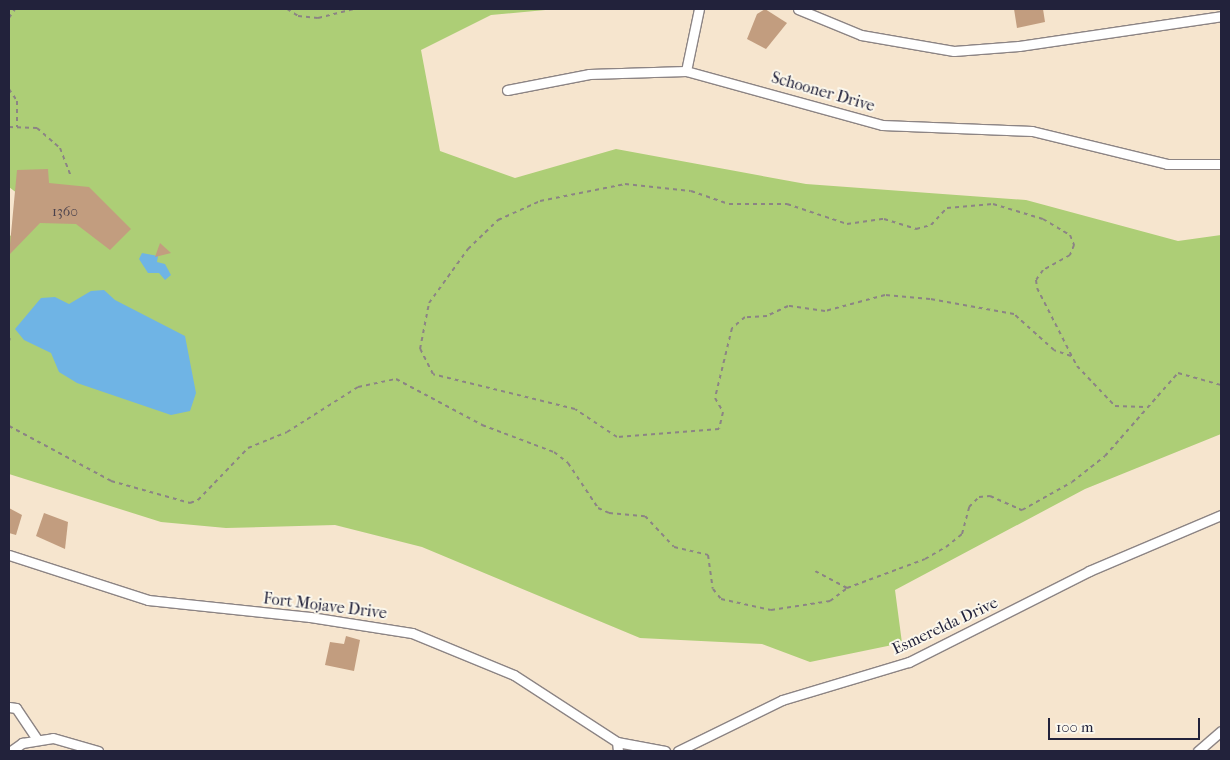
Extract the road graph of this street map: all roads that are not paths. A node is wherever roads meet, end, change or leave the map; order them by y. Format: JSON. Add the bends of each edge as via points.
{"nodes":[{"id":1,"x":699,"y":9,"type":"edge"},
{"id":2,"x":798,"y":9,"type":"edge"},
{"id":3,"x":1221,"y":16,"type":"edge"},
{"id":4,"x":686,"y":71,"type":"junction"},
{"id":5,"x":507,"y":90,"type":"dead end"},
{"id":6,"x":1221,"y":164,"type":"edge"},
{"id":7,"x":1221,"y":515,"type":"edge"},
{"id":8,"x":9,"y":555,"type":"edge"},
{"id":9,"x":9,"y":707,"type":"edge"},
{"id":10,"x":1221,"y":732,"type":"edge"},
{"id":11,"x":37,"y":739,"type":"junction"},
{"id":12,"x":618,"y":747,"type":"edge"},
{"id":13,"x":11,"y":751,"type":"edge"},
{"id":14,"x":98,"y":751,"type":"edge"},
{"id":15,"x":665,"y":751,"type":"edge"},
{"id":16,"x":678,"y":751,"type":"edge"},
{"id":17,"x":1198,"y":751,"type":"edge"}],
"edges":[{"from":1,"to":4,"type":"street"},
{"from":2,"to":3,"type":"street","via":[[861,35],[954,51],[1018,46]]},
{"from":4,"to":5,"type":"street","name":"Schooner Drive","via":[[589,74]]},
{"from":4,"to":6,"type":"street","name":"Schooner Drive","via":[[741,83],[882,125],[1032,131],[1158,162]]},
{"from":7,"to":16,"type":"street","name":"Esmerelda Drive","via":[[1089,571],[917,659],[782,700]]},
{"from":8,"to":12,"type":"street","name":"Fort Mojave Drive","via":[[148,600],[337,620],[412,634],[514,675]]},
{"from":9,"to":11,"type":"street","via":[[16,708]]},
{"from":10,"to":17,"type":"street"},
{"from":11,"to":13,"type":"street"},
{"from":11,"to":14,"type":"street","via":[[53,738]]},
{"from":12,"to":15,"type":"street"}]}
